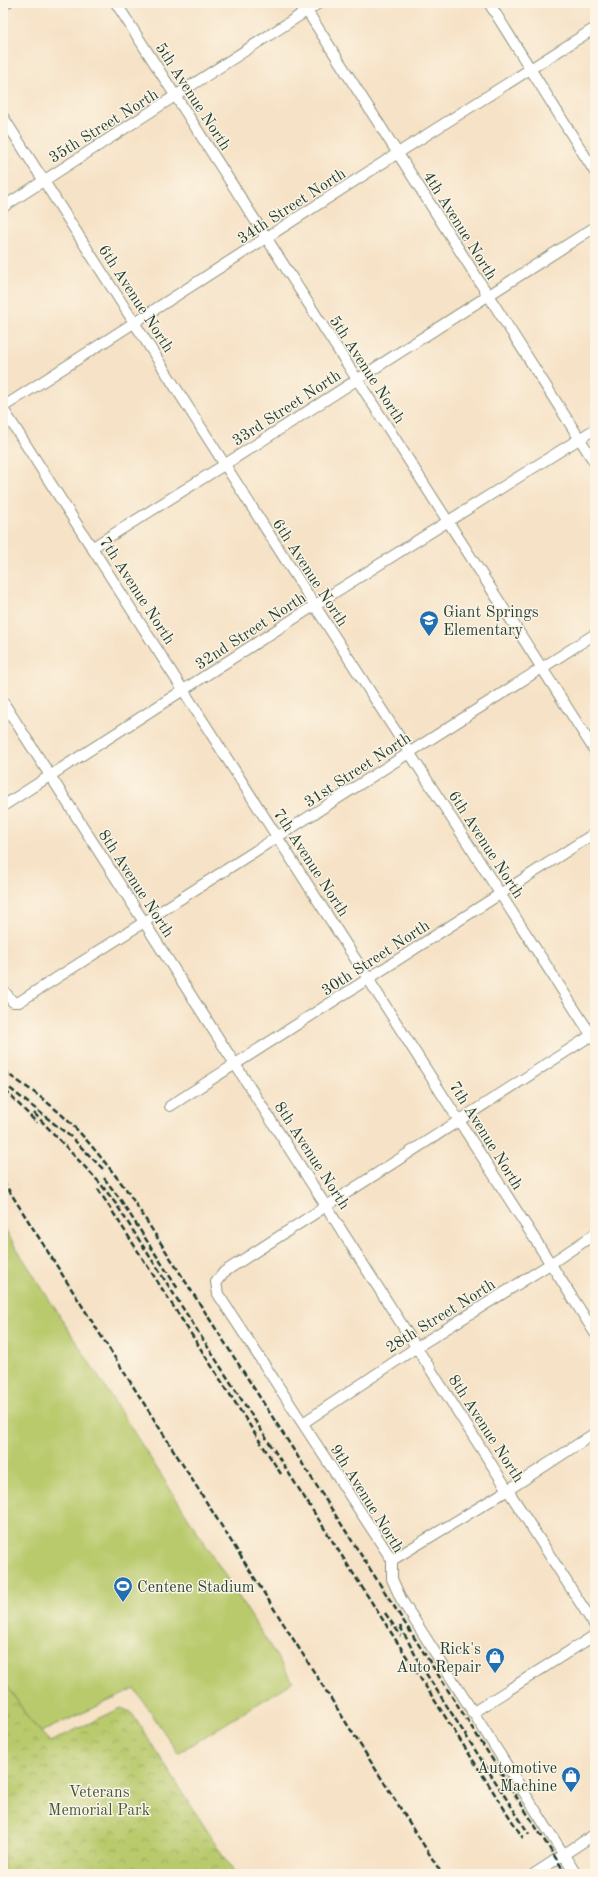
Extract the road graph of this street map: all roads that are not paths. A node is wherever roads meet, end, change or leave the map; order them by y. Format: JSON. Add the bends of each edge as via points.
{"nodes":[{"id":1,"x":7,"y":3,"type":"edge"},
{"id":2,"x":116,"y":3,"type":"edge"},
{"id":3,"x":319,"y":3,"type":"edge"},
{"id":4,"x":489,"y":3,"type":"edge"},
{"id":5,"x":3,"y":5,"type":"edge"},
{"id":6,"x":304,"y":7,"type":"edge"},
{"id":7,"x":595,"y":28,"type":"edge"},
{"id":8,"x":531,"y":68,"type":"junction"},
{"id":9,"x":176,"y":96,"type":"junction"},
{"id":10,"x":3,"y":117,"type":"edge"},
{"id":11,"x":398,"y":153,"type":"junction"},
{"id":12,"x":595,"y":172,"type":"edge"},
{"id":13,"x":44,"y":180,"type":"junction"},
{"id":14,"x":3,"y":207,"type":"edge"},
{"id":15,"x":595,"y":227,"type":"edge"},
{"id":16,"x":266,"y":238,"type":"junction"},
{"id":17,"x":488,"y":295,"type":"junction"},
{"id":18,"x":135,"y":322,"type":"junction"},
{"id":19,"x":357,"y":379,"type":"junction"},
{"id":20,"x":3,"y":408,"type":"edge"},
{"id":21,"x":595,"y":429,"type":"edge"},
{"id":22,"x":580,"y":438,"type":"junction"},
{"id":23,"x":595,"y":462,"type":"edge"},
{"id":24,"x":224,"y":465,"type":"junction"},
{"id":25,"x":448,"y":522,"type":"junction"},
{"id":26,"x":93,"y":547,"type":"junction"},
{"id":27,"x":314,"y":606,"type":"junction"},
{"id":28,"x":595,"y":634,"type":"edge"},
{"id":29,"x":542,"y":668,"type":"junction"},
{"id":30,"x":184,"y":690,"type":"junction"},
{"id":31,"x":3,"y":702,"type":"edge"},
{"id":32,"x":595,"y":751,"type":"edge"},
{"id":33,"x":410,"y":753,"type":"junction"},
{"id":34,"x":50,"y":776,"type":"junction"},
{"id":35,"x":3,"y":806,"type":"edge"},
{"id":36,"x":595,"y":833,"type":"edge"},
{"id":37,"x":278,"y":837,"type":"junction"},
{"id":38,"x":501,"y":894,"type":"junction"},
{"id":39,"x":145,"y":922,"type":"junction"},
{"id":40,"x":369,"y":979,"type":"junction"},
{"id":41,"x":3,"y":990,"type":"edge"},
{"id":42,"x":594,"y":1036,"type":"edge"},
{"id":43,"x":236,"y":1063,"type":"junction"},
{"id":44,"x":170,"y":1106,"type":"dead end"},
{"id":45,"x":460,"y":1120,"type":"junction"},
{"id":46,"x":327,"y":1205,"type":"junction"},
{"id":47,"x":595,"y":1234,"type":"edge"},
{"id":48,"x":550,"y":1264,"type":"junction"},
{"id":49,"x":595,"y":1333,"type":"edge"},
{"id":50,"x":417,"y":1347,"type":"junction"},
{"id":51,"x":303,"y":1422,"type":"junction"},
{"id":52,"x":595,"y":1433,"type":"edge"},
{"id":53,"x":508,"y":1490,"type":"junction"},
{"id":54,"x":392,"y":1560,"type":"junction"},
{"id":55,"x":595,"y":1626,"type":"edge"},
{"id":56,"x":595,"y":1635,"type":"edge"},
{"id":57,"x":472,"y":1713,"type":"junction"},
{"id":58,"x":595,"y":1834,"type":"edge"},
{"id":59,"x":564,"y":1855,"type":"junction"},
{"id":60,"x":534,"y":1874,"type":"edge"},
{"id":61,"x":576,"y":1874,"type":"edge"}],
"edges":[{"from":1,"to":5,"type":"street"},
{"from":2,"to":9,"type":"street","name":"5th Avenue North"},
{"from":3,"to":6,"type":"street","name":"35th Street North"},
{"from":4,"to":8,"type":"street"},
{"from":6,"to":9,"type":"street","name":"35th Street North"},
{"from":6,"to":11,"type":"street","name":"4th Avenue North"},
{"from":7,"to":8,"type":"street","name":"34th Street North"},
{"from":8,"to":11,"type":"street","name":"34th Street North"},
{"from":8,"to":12,"type":"street"},
{"from":9,"to":13,"type":"street","name":"35th Street North"},
{"from":9,"to":16,"type":"street","name":"5th Avenue North"},
{"from":10,"to":13,"type":"street","name":"6th Avenue North"},
{"from":11,"to":16,"type":"street","name":"34th Street North"},
{"from":11,"to":17,"type":"street","name":"4th Avenue North"},
{"from":13,"to":14,"type":"street","name":"35th Street North"},
{"from":13,"to":18,"type":"street","name":"6th Avenue North"},
{"from":15,"to":17,"type":"street","name":"33rd Street North"},
{"from":16,"to":18,"type":"street","name":"34th Street North"},
{"from":16,"to":19,"type":"street","name":"5th Avenue North"},
{"from":17,"to":19,"type":"street","name":"33rd Street North"},
{"from":17,"to":22,"type":"street","name":"4th Avenue North"},
{"from":18,"to":20,"type":"street","name":"34th Street North"},
{"from":18,"to":24,"type":"street","name":"6th Avenue North"},
{"from":19,"to":24,"type":"street","name":"33rd Street North"},
{"from":19,"to":25,"type":"street","name":"5th Avenue North"},
{"from":20,"to":26,"type":"street","name":"7th Avenue North"},
{"from":21,"to":22,"type":"street","name":"32nd Street North"},
{"from":22,"to":23,"type":"street","name":"4th Avenue North"},
{"from":22,"to":25,"type":"street","name":"32nd Street North"},
{"from":24,"to":26,"type":"street","name":"33rd Street North"},
{"from":24,"to":27,"type":"street","name":"6th Avenue North"},
{"from":25,"to":27,"type":"street","name":"32nd Street North"},
{"from":25,"to":29,"type":"street","name":"5th Avenue North"},
{"from":26,"to":30,"type":"street","name":"7th Avenue North"},
{"from":27,"to":30,"type":"street","name":"32nd Street North"},
{"from":27,"to":33,"type":"street","name":"6th Avenue North"},
{"from":28,"to":29,"type":"street","name":"31st Street North"},
{"from":29,"to":32,"type":"street","name":"5th Avenue North"},
{"from":29,"to":33,"type":"street","name":"31st Street North"},
{"from":30,"to":34,"type":"street","name":"32nd Street North"},
{"from":30,"to":37,"type":"street","name":"7th Avenue North"},
{"from":31,"to":34,"type":"street","name":"8th Avenue North"},
{"from":33,"to":37,"type":"street","name":"31st Street North"},
{"from":33,"to":38,"type":"street","name":"6th Avenue North"},
{"from":34,"to":35,"type":"street","name":"32nd Street North"},
{"from":34,"to":39,"type":"street","name":"8th Avenue North"},
{"from":36,"to":38,"type":"street","name":"30th Street North"},
{"from":37,"to":39,"type":"street","name":"31st Street North"},
{"from":37,"to":40,"type":"street","name":"7th Avenue North"},
{"from":38,"to":40,"type":"street","name":"30th Street North"},
{"from":38,"to":42,"type":"street","name":"6th Avenue North"},
{"from":39,"to":41,"type":"street","name":"31st Street North","via":[[19,1002],[12,1002]]},
{"from":39,"to":43,"type":"street","name":"8th Avenue North"},
{"from":40,"to":43,"type":"street","name":"30th Street North"},
{"from":40,"to":45,"type":"street","name":"7th Avenue North"},
{"from":42,"to":45,"type":"street"},
{"from":43,"to":44,"type":"street","name":"30th Street North"},
{"from":43,"to":46,"type":"street","name":"8th Avenue North"},
{"from":45,"to":46,"type":"street"},
{"from":45,"to":48,"type":"street","name":"7th Avenue North"},
{"from":46,"to":50,"type":"street","name":"8th Avenue North"},
{"from":46,"to":51,"type":"street","name":"9th Avenue North","via":[[224,1272],[216,1282],[218,1294]]},
{"from":47,"to":48,"type":"street","name":"28th Street North"},
{"from":48,"to":49,"type":"street","name":"7th Avenue North"},
{"from":48,"to":50,"type":"street","name":"28th Street North"},
{"from":50,"to":51,"type":"street","name":"28th Street North"},
{"from":50,"to":53,"type":"street","name":"8th Avenue North"},
{"from":51,"to":54,"type":"street","name":"9th Avenue North"},
{"from":52,"to":53,"type":"street"},
{"from":53,"to":54,"type":"street"},
{"from":53,"to":55,"type":"street","name":"8th Avenue North"},
{"from":54,"to":57,"type":"street","name":"9th Avenue North","via":[[392,1579],[401,1599]]},
{"from":56,"to":57,"type":"street"},
{"from":57,"to":59,"type":"street","name":"9th Avenue North"},
{"from":58,"to":59,"type":"street"},
{"from":59,"to":60,"type":"street"},
{"from":59,"to":61,"type":"street","name":"9th Avenue North"}]}
